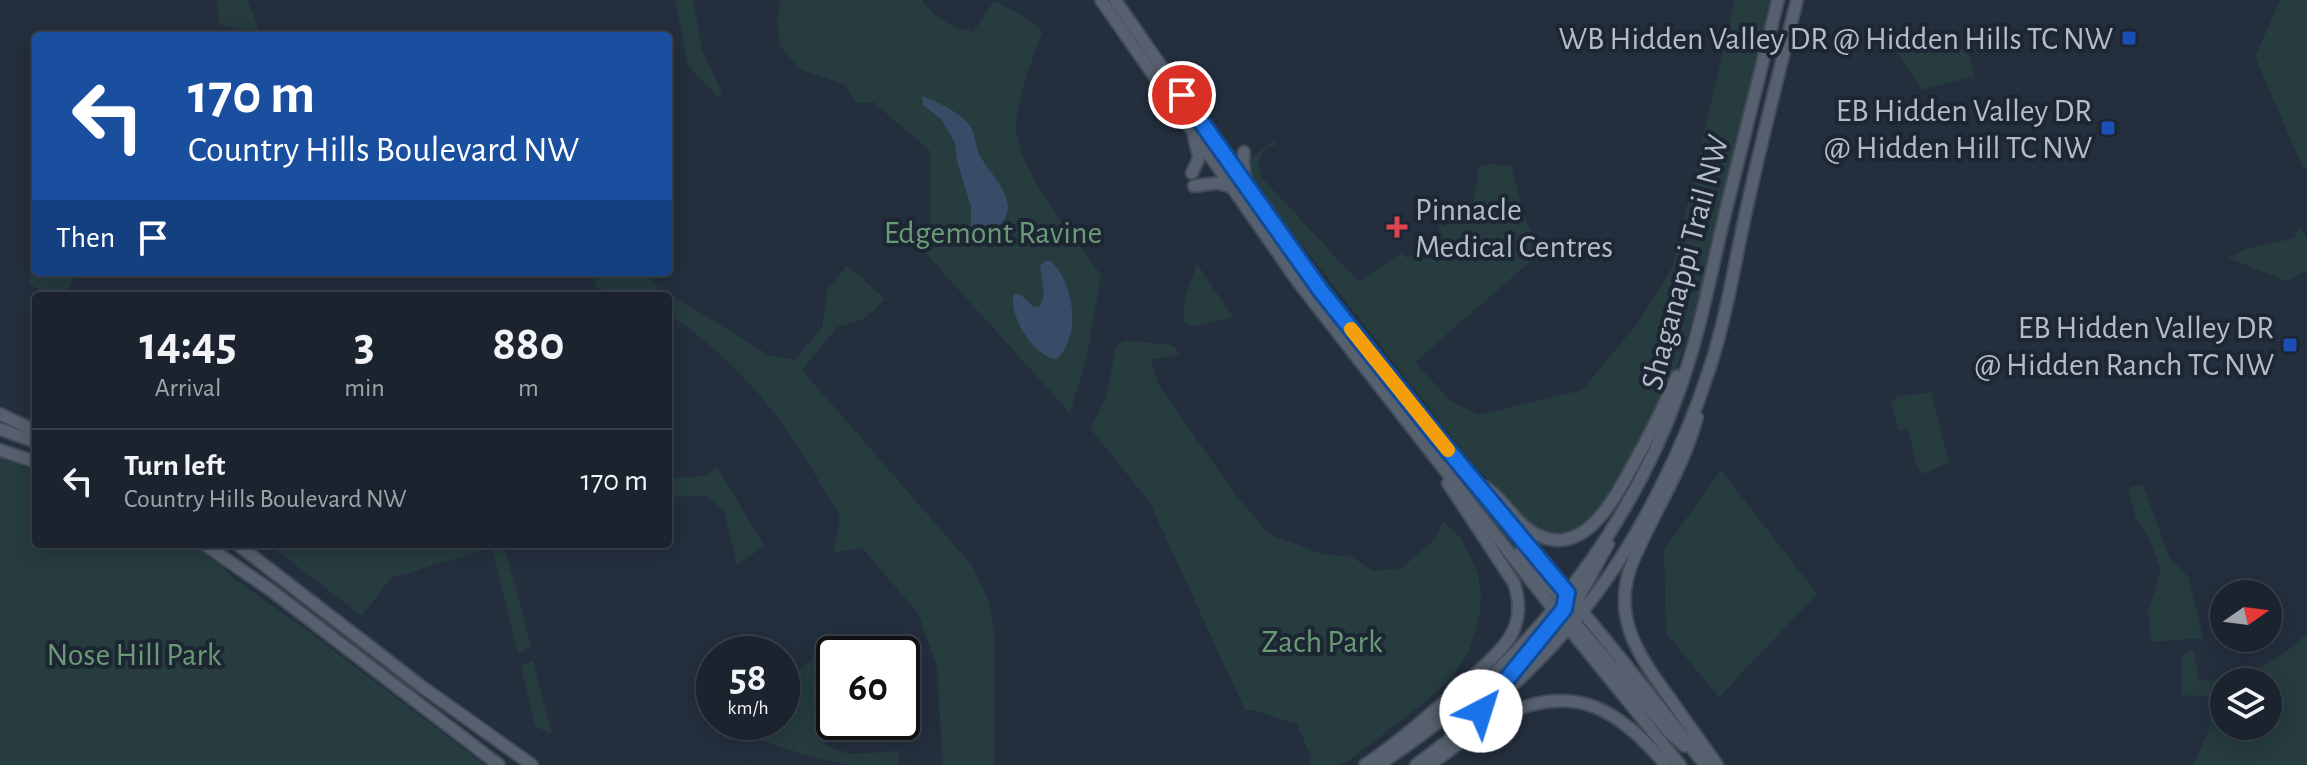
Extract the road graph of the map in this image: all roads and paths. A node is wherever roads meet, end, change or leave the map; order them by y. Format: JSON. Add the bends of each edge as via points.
{"nodes":[{"id":1,"x":1101,"y":0,"type":"edge"},
{"id":2,"x":1115,"y":0,"type":"edge"},
{"id":3,"x":1778,"y":0,"type":"edge"},
{"id":4,"x":1797,"y":0,"type":"edge"},
{"id":5,"x":1191,"y":128,"type":"junction"},
{"id":6,"x":1244,"y":152,"type":"dead end"},
{"id":7,"x":1192,"y":173,"type":"dead end"},
{"id":8,"x":1194,"y":186,"type":"dead end"},
{"id":9,"x":1233,"y":187,"type":"junction"},
{"id":10,"x":1249,"y":190,"type":"junction"},
{"id":11,"x":1701,"y":321,"type":"junction"},
{"id":12,"x":1710,"y":368,"type":"junction"},
{"id":13,"x":0,"y":414,"type":"edge"},
{"id":14,"x":32,"y":429,"type":"edge"},
{"id":15,"x":4,"y":431,"type":"edge"},
{"id":16,"x":1419,"y":434,"type":"junction"},
{"id":17,"x":32,"y":441,"type":"edge"},
{"id":18,"x":0,"y":450,"type":"edge"},
{"id":19,"x":32,"y":461,"type":"edge"},
{"id":20,"x":1474,"y":481,"type":"junction"},
{"id":21,"x":210,"y":548,"type":"edge"},
{"id":22,"x":242,"y":548,"type":"edge"},
{"id":23,"x":1568,"y":610,"type":"junction"},
{"id":24,"x":1704,"y":763,"type":"edge"},
{"id":25,"x":499,"y":765,"type":"edge"},
{"id":26,"x":532,"y":765,"type":"edge"},
{"id":27,"x":1365,"y":765,"type":"edge"},
{"id":28,"x":1378,"y":765,"type":"edge"},
{"id":29,"x":1416,"y":765,"type":"edge"},
{"id":30,"x":1429,"y":765,"type":"edge"},
{"id":31,"x":1666,"y":765,"type":"edge"},
{"id":32,"x":1680,"y":765,"type":"edge"},
{"id":33,"x":1717,"y":765,"type":"edge"}],
"edges":[{"from":1,"to":5,"type":"main road"},
{"from":2,"to":10,"type":"main road"},
{"from":3,"to":11,"type":"main road","name":"Shaganappi Trail NW"},
{"from":4,"to":12,"type":"main road","name":"Shaganappi Trail NW"},
{"from":5,"to":7,"type":"main road","via":[[1199,158]]},
{"from":5,"to":9,"type":"main road"},
{"from":6,"to":10,"type":"main road"},
{"from":8,"to":9,"type":"main road"},
{"from":9,"to":16,"type":"main road","via":[[1306,293]]},
{"from":10,"to":20,"type":"main road","via":[[1321,291]]},
{"from":11,"to":20,"type":"main road","via":[[1638,457],[1609,508],[1582,533],[1569,539],[1529,530],[1489,488]]},
{"from":11,"to":23,"type":"main road","name":"Shaganappi Trail NW","via":[[1653,454]]},
{"from":12,"to":23,"type":"main road","name":"Shaganappi Trail NW","via":[[1668,473],[1616,563]]},
{"from":12,"to":33,"type":"main road","via":[[1676,473],[1633,558],[1624,605],[1638,654]]},
{"from":13,"to":14,"type":"main road"},
{"from":15,"to":17,"type":"main road"},
{"from":16,"to":23,"type":"main road","via":[[1502,541]]},
{"from":16,"to":27,"type":"main road","via":[[1508,573],[1518,594],[1517,618],[1510,637],[1490,660],[1437,710]]},
{"from":18,"to":19,"type":"main road"},
{"from":20,"to":23,"type":"main road"},
{"from":21,"to":25,"type":"main road"},
{"from":22,"to":26,"type":"main road"},
{"from":23,"to":24,"type":"main road","via":[[1669,732]]},
{"from":23,"to":28,"type":"main road","name":"Shaganappi Trail NW","via":[[1439,721]]},
{"from":23,"to":29,"type":"main road","via":[[1470,725]]},
{"from":23,"to":32,"type":"main road"},
{"from":30,"to":31,"type":"main road","via":[[1505,714],[1544,700],[1576,700],[1605,709]]}]}
